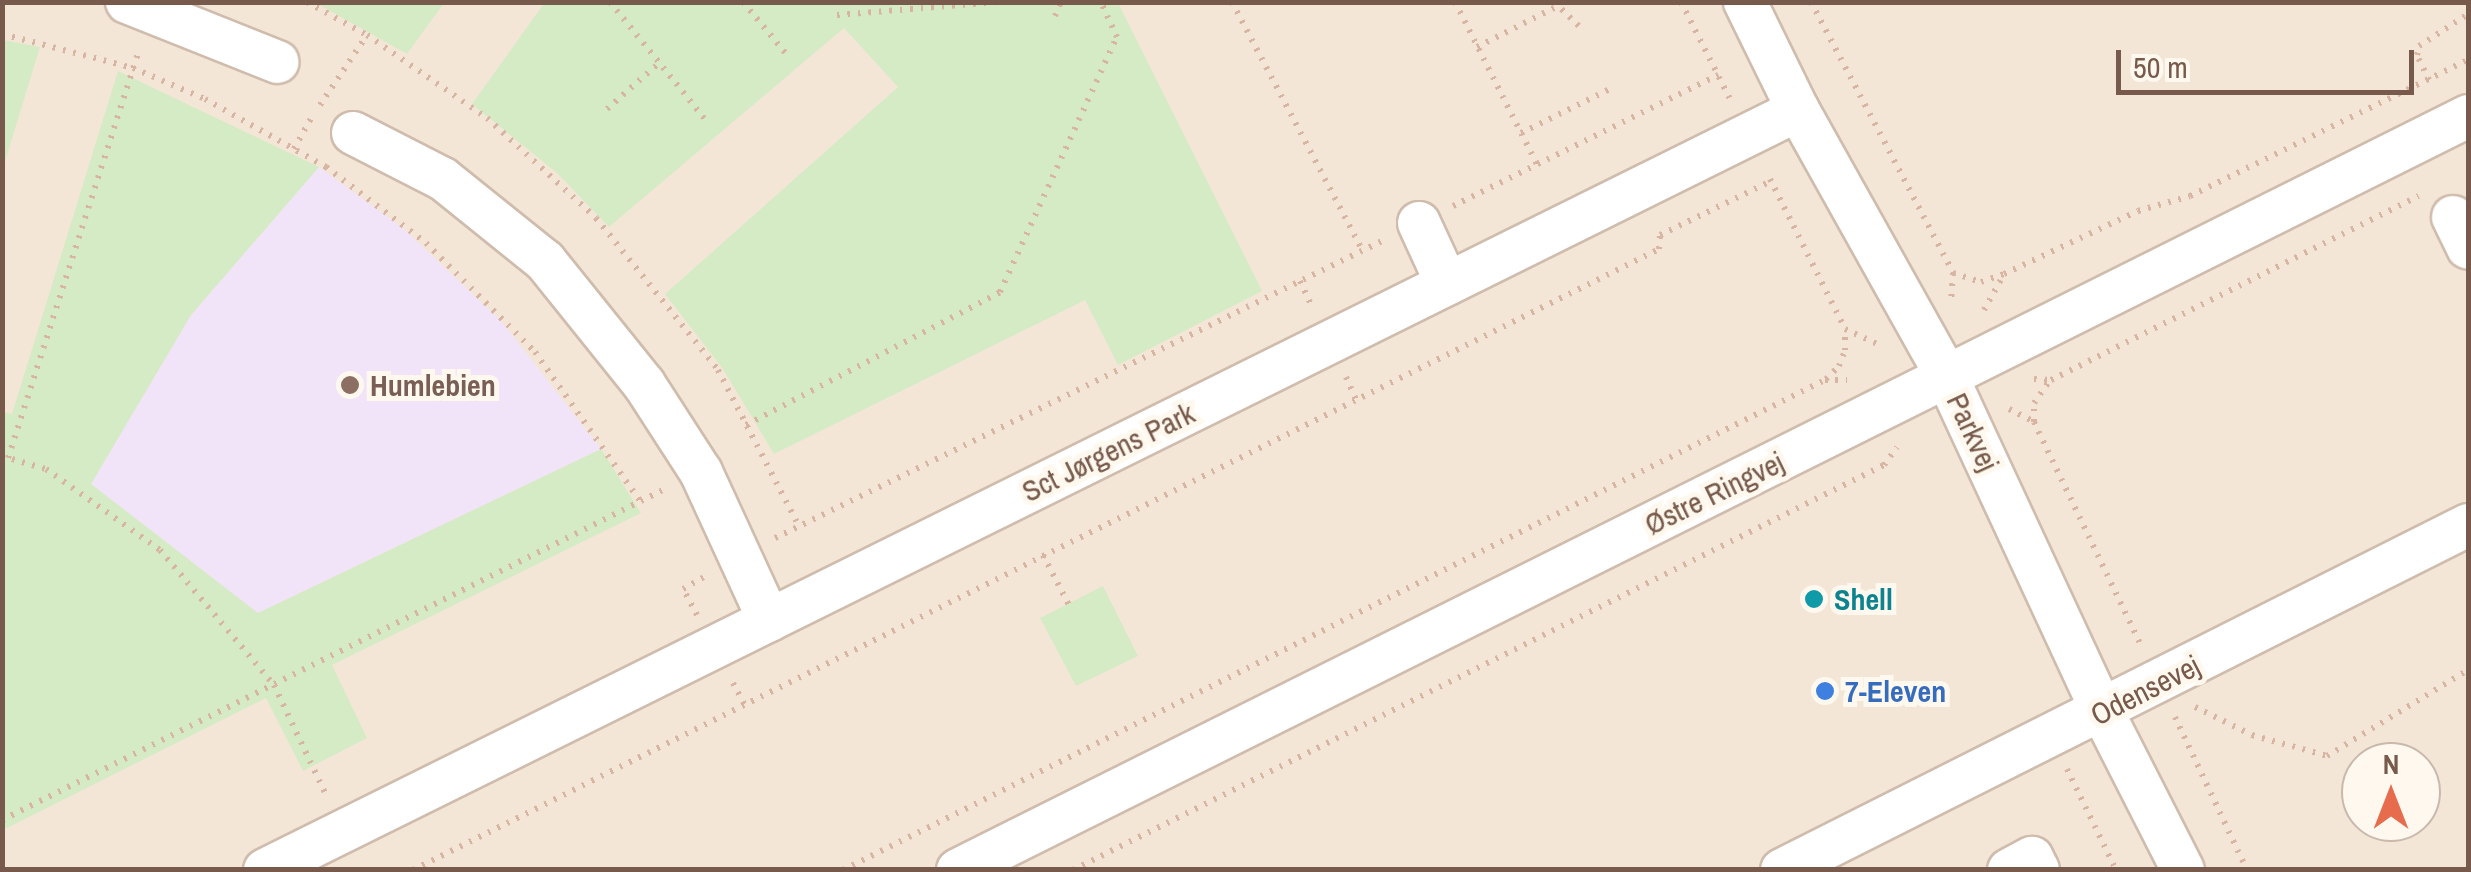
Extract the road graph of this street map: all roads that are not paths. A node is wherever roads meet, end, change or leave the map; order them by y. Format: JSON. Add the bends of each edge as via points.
{"nodes":[{"id":1,"x":1745,"y":2,"type":"edge"},
{"id":2,"x":139,"y":6,"type":"edge"},
{"id":3,"x":278,"y":62,"type":"road end"},
{"id":4,"x":1798,"y":110,"type":"junction"},
{"id":5,"x":2468,"y":116,"type":"edge"},
{"id":6,"x":352,"y":133,"type":"road end"},
{"id":7,"x":1419,"y":223,"type":"road end"},
{"id":8,"x":1447,"y":284,"type":"junction"},
{"id":9,"x":1947,"y":377,"type":"junction"},
{"id":10,"x":2468,"y":526,"type":"edge"},
{"id":11,"x":769,"y":620,"type":"junction"},
{"id":12,"x":2102,"y":711,"type":"junction"},
{"id":13,"x":1825,"y":860,"type":"edge"},
{"id":14,"x":265,"y":870,"type":"edge"},
{"id":15,"x":958,"y":870,"type":"edge"},
{"id":16,"x":1782,"y":870,"type":"edge"},
{"id":17,"x":2009,"y":870,"type":"edge"},
{"id":18,"x":2038,"y":870,"type":"edge"},
{"id":19,"x":2183,"y":870,"type":"edge"}],
"edges":[{"from":1,"to":4,"type":"street","name":"Parkvej"},
{"from":2,"to":3,"type":"street"},
{"from":4,"to":8,"type":"street","name":"Sct Jørgens Park"},
{"from":4,"to":9,"type":"street","name":"Parkvej"},
{"from":5,"to":9,"type":"street","name":"Østre Ringvej"},
{"from":6,"to":11,"type":"street","via":[[443,179],[545,261],[644,384],[701,472]]},
{"from":7,"to":8,"type":"street"},
{"from":8,"to":11,"type":"street","name":"Sct Jørgens Park"},
{"from":9,"to":12,"type":"street","name":"Parkvej"},
{"from":9,"to":15,"type":"street","name":"Østre Ringvej"},
{"from":10,"to":12,"type":"street","name":"Odensevej","via":[[2174,694]]},
{"from":11,"to":14,"type":"street","name":"Sct Jørgens Park"},
{"from":12,"to":13,"type":"street","name":"Odensevej"},
{"from":12,"to":19,"type":"street","name":"Parkvej"},
{"from":13,"to":16,"type":"street","name":"Odensevej"},
{"from":17,"to":18,"type":"street","via":[[2032,858]]}]}
